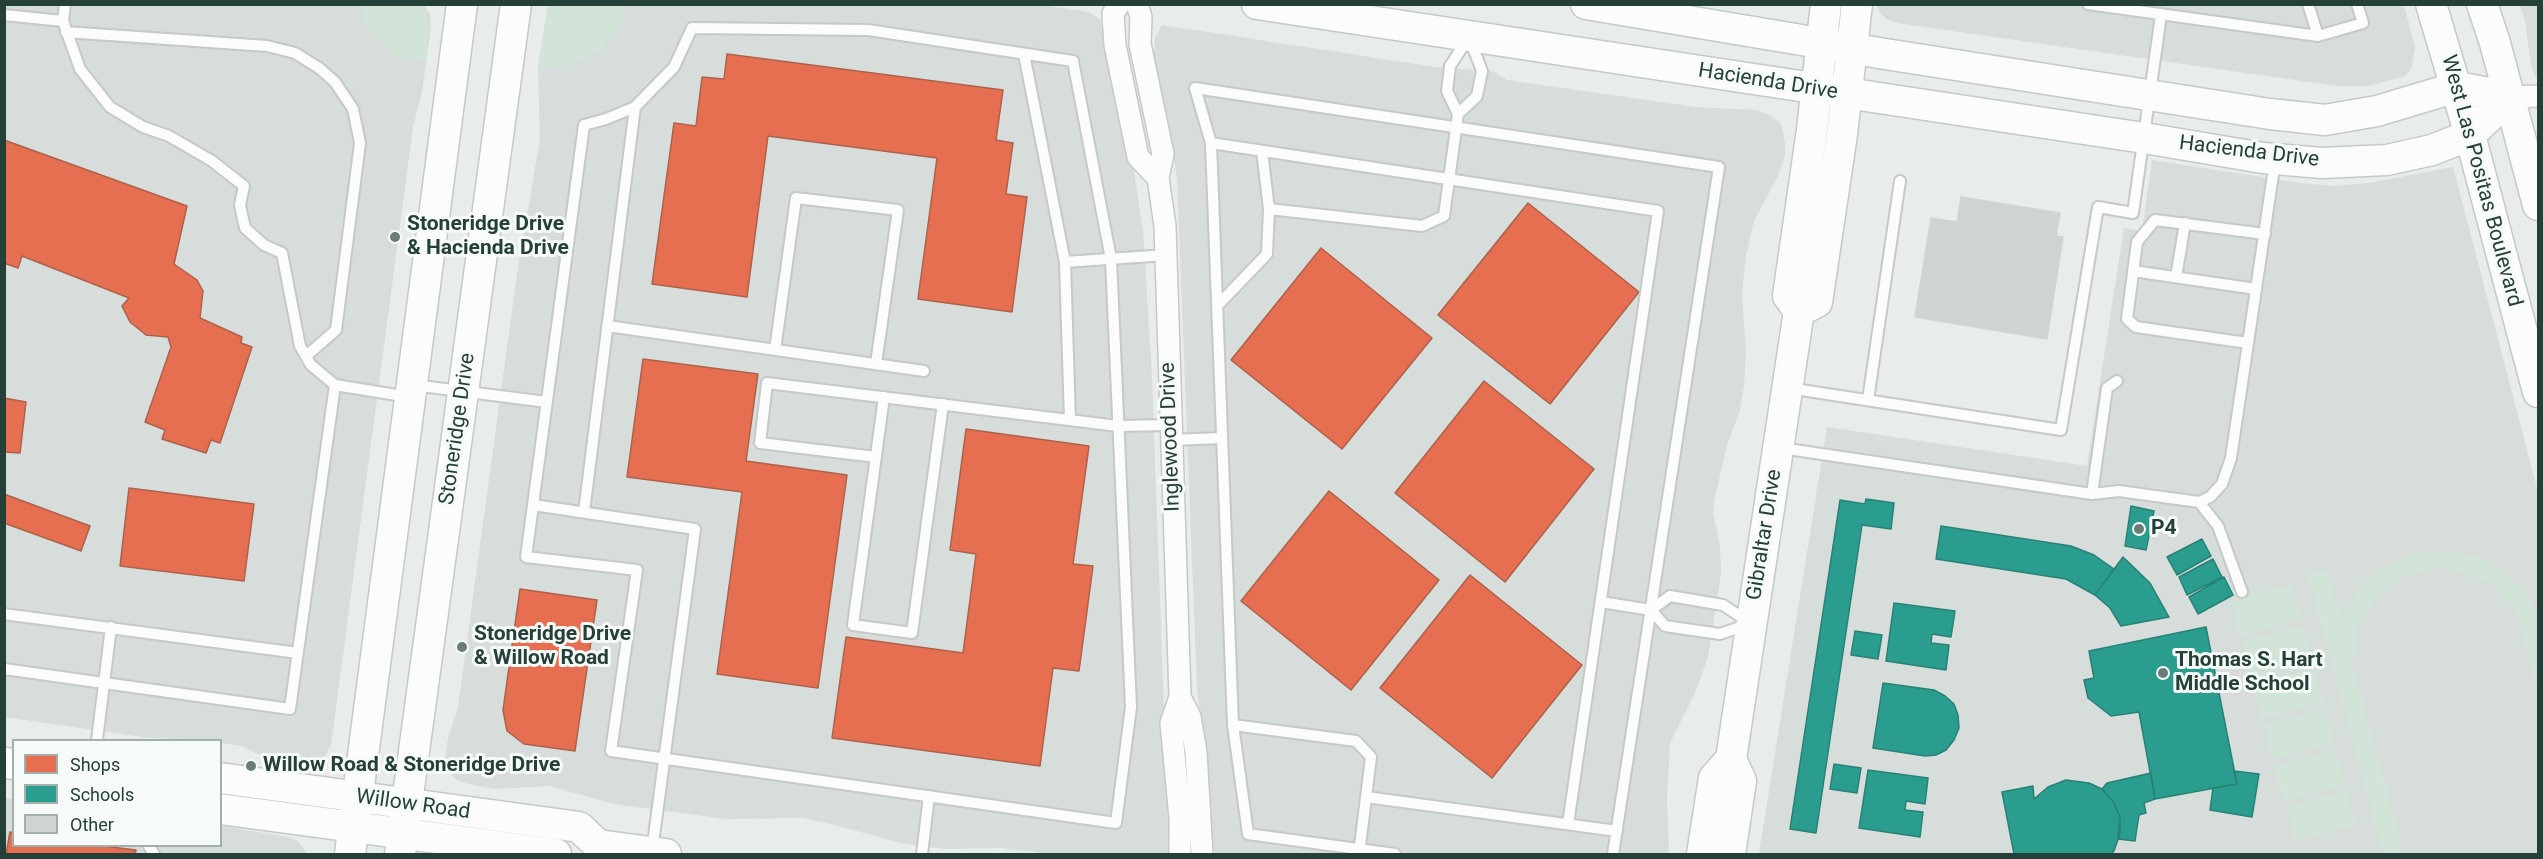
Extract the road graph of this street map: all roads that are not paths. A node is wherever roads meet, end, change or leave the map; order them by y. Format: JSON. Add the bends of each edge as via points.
{"nodes":[{"id":1,"x":65,"y":4,"type":"edge"},
{"id":2,"x":462,"y":4,"type":"edge"},
{"id":3,"x":516,"y":4,"type":"edge"},
{"id":4,"x":1119,"y":4,"type":"edge"},
{"id":5,"x":1137,"y":4,"type":"edge"},
{"id":6,"x":1257,"y":4,"type":"edge"},
{"id":7,"x":1586,"y":4,"type":"edge"},
{"id":8,"x":1826,"y":4,"type":"edge"},
{"id":9,"x":1857,"y":4,"type":"edge"},
{"id":10,"x":2088,"y":4,"type":"edge"},
{"id":11,"x":2308,"y":4,"type":"edge"},
{"id":12,"x":2357,"y":4,"type":"edge"},
{"id":13,"x":2431,"y":4,"type":"edge"},
{"id":14,"x":2482,"y":4,"type":"edge"},
{"id":15,"x":4,"y":15,"type":"edge"},
{"id":16,"x":2161,"y":15,"type":"junction"},
{"id":17,"x":65,"y":26,"type":"junction"},
{"id":18,"x":2318,"y":36,"type":"junction"},
{"id":19,"x":1468,"y":37,"type":"junction"},
{"id":20,"x":1822,"y":44,"type":"junction"},
{"id":21,"x":1852,"y":49,"type":"junction"},
{"id":22,"x":1024,"y":54,"type":"junction"},
{"id":23,"x":2457,"y":87,"type":"junction"},
{"id":24,"x":1816,"y":90,"type":"junction"},
{"id":25,"x":1847,"y":94,"type":"junction"},
{"id":26,"x":2149,"y":95,"type":"junction"},
{"id":27,"x":2524,"y":96,"type":"edge"},
{"id":28,"x":635,"y":107,"type":"junction"},
{"id":29,"x":1458,"y":114,"type":"junction"},
{"id":30,"x":1457,"y":127,"type":"junction"},
{"id":31,"x":2470,"y":135,"type":"junction"},
{"id":32,"x":2144,"y":138,"type":"junction"},
{"id":33,"x":1211,"y":143,"type":"junction"},
{"id":34,"x":1262,"y":151,"type":"junction"},
{"id":35,"x":2276,"y":159,"type":"junction"},
{"id":36,"x":1158,"y":178,"type":"junction"},
{"id":37,"x":1450,"y":180,"type":"junction"},
{"id":38,"x":1900,"y":181,"type":"dead end"},
{"id":39,"x":2538,"y":204,"type":"edge"},
{"id":40,"x":1269,"y":208,"type":"junction"},
{"id":41,"x":2185,"y":224,"type":"junction"},
{"id":42,"x":2265,"y":234,"type":"junction"},
{"id":43,"x":1166,"y":255,"type":"junction"},
{"id":44,"x":1111,"y":259,"type":"junction"},
{"id":45,"x":1065,"y":262,"type":"junction"},
{"id":46,"x":2133,"y":271,"type":"junction"},
{"id":47,"x":2176,"y":277,"type":"junction"},
{"id":48,"x":2256,"y":289,"type":"junction"},
{"id":49,"x":1217,"y":306,"type":"junction"},
{"id":50,"x":1799,"y":311,"type":"junction"},
{"id":51,"x":607,"y":326,"type":"junction"},
{"id":52,"x":2248,"y":343,"type":"junction"},
{"id":53,"x":775,"y":350,"type":"junction"},
{"id":54,"x":306,"y":356,"type":"junction"},
{"id":55,"x":876,"y":364,"type":"junction"},
{"id":56,"x":924,"y":371,"type":"dead end"},
{"id":57,"x":2117,"y":381,"type":"dead end"},
{"id":58,"x":335,"y":385,"type":"junction"},
{"id":59,"x":1787,"y":388,"type":"junction"},
{"id":60,"x":410,"y":391,"type":"junction"},
{"id":61,"x":463,"y":392,"type":"junction"},
{"id":62,"x":2538,"y":392,"type":"edge"},
{"id":63,"x":884,"y":397,"type":"junction"},
{"id":64,"x":1868,"y":400,"type":"junction"},
{"id":65,"x":547,"y":402,"type":"junction"},
{"id":66,"x":944,"y":405,"type":"junction"},
{"id":67,"x":1070,"y":420,"type":"junction"},
{"id":68,"x":1118,"y":426,"type":"junction"},
{"id":69,"x":1171,"y":433,"type":"junction"},
{"id":70,"x":1222,"y":438,"type":"junction"},
{"id":71,"x":1778,"y":448,"type":"junction"},
{"id":72,"x":876,"y":457,"type":"junction"},
{"id":73,"x":2092,"y":494,"type":"junction"},
{"id":74,"x":2199,"y":502,"type":"junction"},
{"id":75,"x":533,"y":505,"type":"junction"},
{"id":76,"x":584,"y":512,"type":"junction"},
{"id":77,"x":2242,"y":592,"type":"dead end"},
{"id":78,"x":1601,"y":602,"type":"junction"},
{"id":79,"x":1651,"y":610,"type":"junction"},
{"id":80,"x":4,"y":614,"type":"edge"},
{"id":81,"x":1751,"y":623,"type":"junction"},
{"id":82,"x":111,"y":627,"type":"junction"},
{"id":83,"x":298,"y":653,"type":"junction"},
{"id":84,"x":4,"y":669,"type":"edge"},
{"id":85,"x":104,"y":683,"type":"junction"},
{"id":86,"x":1180,"y":697,"type":"junction"},
{"id":87,"x":1233,"y":725,"type":"junction"},
{"id":88,"x":96,"y":739,"type":"edge"},
{"id":89,"x":663,"y":759,"type":"junction"},
{"id":90,"x":1731,"y":759,"type":"junction"},
{"id":91,"x":222,"y":778,"type":"edge"},
{"id":92,"x":929,"y":796,"type":"junction"},
{"id":93,"x":357,"y":797,"type":"junction"},
{"id":94,"x":1366,"y":798,"type":"junction"},
{"id":95,"x":407,"y":804,"type":"junction"},
{"id":96,"x":222,"y":809,"type":"edge"},
{"id":97,"x":1568,"y":824,"type":"junction"},
{"id":98,"x":1617,"y":831,"type":"junction"},
{"id":99,"x":351,"y":841,"type":"edge"},
{"id":100,"x":402,"y":844,"type":"edge"},
{"id":101,"x":589,"y":850,"type":"edge"},
{"id":102,"x":1360,"y":852,"type":"edge"},
{"id":103,"x":659,"y":854,"type":"edge"},
{"id":104,"x":556,"y":855,"type":"edge"},
{"id":105,"x":921,"y":855,"type":"edge"},
{"id":106,"x":1180,"y":855,"type":"edge"},
{"id":107,"x":1202,"y":855,"type":"edge"},
{"id":108,"x":1395,"y":855,"type":"edge"},
{"id":109,"x":1613,"y":855,"type":"edge"},
{"id":110,"x":1702,"y":855,"type":"edge"},
{"id":111,"x":1730,"y":855,"type":"edge"}],
"edges":[{"from":1,"to":17,"type":"lane"},
{"from":2,"to":60,"type":"main road"},
{"from":3,"to":61,"type":"main road","name":"Stoneridge Drive"},
{"from":4,"to":36,"type":"street","via":[[1113,14],[1115,45],[1138,157]]},
{"from":5,"to":36,"type":"street","name":"Inglewood Drive","via":[[1141,17],[1140,44],[1163,154]]},
{"from":6,"to":19,"type":"main road","name":"Hacienda Drive"},
{"from":7,"to":20,"type":"main road","name":"Hacienda Drive"},
{"from":8,"to":20,"type":"main road","name":"Gibraltar Drive"},
{"from":9,"to":21,"type":"main road"},
{"from":10,"to":16,"type":"lane"},
{"from":11,"to":18,"type":"lane"},
{"from":12,"to":18,"type":"lane","via":[[2363,23]]},
{"from":13,"to":23,"type":"main road","name":"West Las Positas Boulevard"},
{"from":14,"to":27,"type":"main road"},
{"from":15,"to":17,"type":"lane"},
{"from":16,"to":18,"type":"lane"},
{"from":16,"to":26,"type":"lane"},
{"from":17,"to":54,"type":"lane","via":[[80,69],[110,107],[212,161],[244,186],[240,205],[245,228],[264,246],[282,253],[300,346]]},
{"from":17,"to":54,"type":"lane","via":[[267,46],[295,53],[334,82],[353,109],[360,143],[336,330]]},
{"from":19,"to":24,"type":"main road","name":"Hacienda Drive"},
{"from":19,"to":29,"type":"lane","via":[[1450,66],[1447,91]]},
{"from":19,"to":29,"type":"lane","via":[[1482,71],[1477,96]]},
{"from":20,"to":21,"type":"main road","name":"Hacienda Drive"},
{"from":20,"to":24,"type":"main road","name":"Gibraltar Drive"},
{"from":21,"to":25,"type":"main road"},
{"from":21,"to":26,"type":"main road","name":"Hacienda Drive"},
{"from":22,"to":28,"type":"lane","via":[[868,30],[692,28],[675,67]]},
{"from":22,"to":44,"type":"lane","via":[[1073,61]]},
{"from":22,"to":45,"type":"lane"},
{"from":23,"to":26,"type":"main road","name":"Hacienda Drive","via":[[2377,111],[2325,120]]},
{"from":23,"to":27,"type":"main road","name":"Hacienda Drive"},
{"from":23,"to":31,"type":"main road","name":"West Las Positas Boulevard"},
{"from":24,"to":25,"type":"main road","name":"Hacienda Drive"},
{"from":24,"to":50,"type":"main road","name":"Gibraltar Drive","via":[[1788,296]]},
{"from":25,"to":32,"type":"main road","name":"Hacienda Drive"},
{"from":25,"to":50,"type":"main road","via":[[1817,302]]},
{"from":26,"to":32,"type":"lane"},
{"from":27,"to":31,"type":"main road","name":"Hacienda Drive"},
{"from":27,"to":39,"type":"main road"},
{"from":28,"to":51,"type":"lane"},
{"from":28,"to":65,"type":"lane","via":[[584,125]]},
{"from":29,"to":30,"type":"lane"},
{"from":30,"to":33,"type":"lane","via":[[1195,87]]},
{"from":30,"to":37,"type":"lane"},
{"from":30,"to":79,"type":"lane","via":[[1719,167]]},
{"from":31,"to":35,"type":"main road","name":"Hacienda Drive","via":[[2432,150],[2387,160],[2322,163]]},
{"from":31,"to":62,"type":"main road","name":"West Las Positas Boulevard"},
{"from":32,"to":35,"type":"main road","name":"Hacienda Drive"},
{"from":32,"to":64,"type":"lane","via":[[2133,213],[2098,207],[2061,430]]},
{"from":33,"to":34,"type":"lane"},
{"from":33,"to":49,"type":"lane"},
{"from":34,"to":37,"type":"lane"},
{"from":34,"to":40,"type":"lane"},
{"from":35,"to":42,"type":"lane"},
{"from":36,"to":43,"type":"street","name":"Inglewood Drive"},
{"from":37,"to":40,"type":"lane","via":[[1444,216],[1422,226]]},
{"from":37,"to":78,"type":"lane","via":[[1658,211]]},
{"from":38,"to":64,"type":"lane"},
{"from":40,"to":49,"type":"lane","via":[[1267,254]]},
{"from":41,"to":42,"type":"lane"},
{"from":41,"to":46,"type":"lane","via":[[2155,220],[2137,242]]},
{"from":41,"to":47,"type":"lane"},
{"from":42,"to":48,"type":"lane"},
{"from":43,"to":44,"type":"lane"},
{"from":43,"to":69,"type":"street","name":"Inglewood Drive"},
{"from":44,"to":45,"type":"lane"},
{"from":44,"to":68,"type":"lane"},
{"from":45,"to":67,"type":"lane"},
{"from":46,"to":47,"type":"lane"},
{"from":46,"to":52,"type":"lane","via":[[2127,319],[2136,327]]},
{"from":47,"to":48,"type":"lane"},
{"from":48,"to":52,"type":"lane"},
{"from":49,"to":70,"type":"lane"},
{"from":50,"to":59,"type":"main road","name":"Gibraltar Drive"},
{"from":51,"to":53,"type":"lane"},
{"from":51,"to":76,"type":"lane"},
{"from":52,"to":74,"type":"lane","via":[[2231,458],[2222,484]]},
{"from":53,"to":55,"type":"lane"},
{"from":53,"to":55,"type":"lane","via":[[796,198],[898,210]]},
{"from":54,"to":58,"type":"lane","via":[[320,375]]},
{"from":55,"to":56,"type":"lane"},
{"from":57,"to":73,"type":"lane","via":[[2108,388]]},
{"from":58,"to":60,"type":"lane"},
{"from":58,"to":83,"type":"lane"},
{"from":59,"to":64,"type":"lane"},
{"from":59,"to":71,"type":"main road","name":"Gibraltar Drive"},
{"from":60,"to":61,"type":"lane"},
{"from":60,"to":93,"type":"main road"},
{"from":61,"to":65,"type":"lane"},
{"from":61,"to":95,"type":"main road","name":"Stoneridge Drive"},
{"from":63,"to":66,"type":"lane"},
{"from":63,"to":72,"type":"lane"},
{"from":63,"to":72,"type":"lane","via":[[767,383],[760,443]]},
{"from":65,"to":75,"type":"lane"},
{"from":66,"to":67,"type":"lane"},
{"from":66,"to":72,"type":"lane","via":[[912,633],[853,625]]},
{"from":67,"to":68,"type":"lane"},
{"from":68,"to":69,"type":"lane"},
{"from":68,"to":92,"type":"lane","via":[[1131,707],[1116,823]]},
{"from":69,"to":70,"type":"lane"},
{"from":69,"to":86,"type":"street","name":"Inglewood Drive"},
{"from":70,"to":87,"type":"lane"},
{"from":71,"to":73,"type":"lane"},
{"from":71,"to":81,"type":"main road","name":"Gibraltar Drive"},
{"from":73,"to":74,"type":"lane","via":[[2119,491]]},
{"from":74,"to":77,"type":"lane","via":[[2218,526]]},
{"from":75,"to":76,"type":"lane"},
{"from":75,"to":89,"type":"lane","via":[[526,557],[637,570],[612,751]]},
{"from":76,"to":89,"type":"lane","via":[[695,529]]},
{"from":78,"to":79,"type":"lane"},
{"from":78,"to":97,"type":"lane"},
{"from":79,"to":81,"type":"lane","via":[[1665,626],[1720,634]]},
{"from":79,"to":81,"type":"lane","via":[[1670,596],[1723,605]]},
{"from":79,"to":98,"type":"lane"},
{"from":80,"to":82,"type":"lane"},
{"from":81,"to":90,"type":"main road","name":"Gibraltar Drive"},
{"from":82,"to":83,"type":"lane"},
{"from":82,"to":85,"type":"lane"},
{"from":83,"to":85,"type":"lane","via":[[290,709]]},
{"from":84,"to":85,"type":"lane"},
{"from":85,"to":88,"type":"lane"},
{"from":86,"to":106,"type":"street","name":"Inglewood Drive","via":[[1171,723]]},
{"from":86,"to":107,"type":"street","name":"Inglewood Drive","via":[[1190,717],[1196,752]]},
{"from":87,"to":94,"type":"lane","via":[[1356,741],[1371,757]]},
{"from":87,"to":102,"type":"lane","via":[[1248,834]]},
{"from":89,"to":92,"type":"lane"},
{"from":89,"to":103,"type":"lane"},
{"from":90,"to":110,"type":"main road","name":"Gibraltar Drive","via":[[1714,778]]},
{"from":90,"to":111,"type":"main road","name":"Gibraltar Drive","via":[[1741,781]]},
{"from":91,"to":93,"type":"main road","name":"Willow Road"},
{"from":92,"to":105,"type":"lane"},
{"from":93,"to":95,"type":"main road","name":"Willow Road"},
{"from":93,"to":99,"type":"main road"},
{"from":94,"to":97,"type":"lane"},
{"from":94,"to":102,"type":"lane"},
{"from":95,"to":100,"type":"main road","name":"Stoneridge Drive"},
{"from":95,"to":101,"type":"main road","name":"Willow Road","via":[[579,827]]},
{"from":96,"to":99,"type":"main road","name":"Willow Road"},
{"from":97,"to":98,"type":"lane"},
{"from":98,"to":109,"type":"lane"},
{"from":99,"to":100,"type":"main road","name":"Willow Road"},
{"from":100,"to":104,"type":"main road","name":"Willow Road"},
{"from":101,"to":103,"type":"main road","name":"Willow Road"},
{"from":102,"to":108,"type":"lane"}]}
